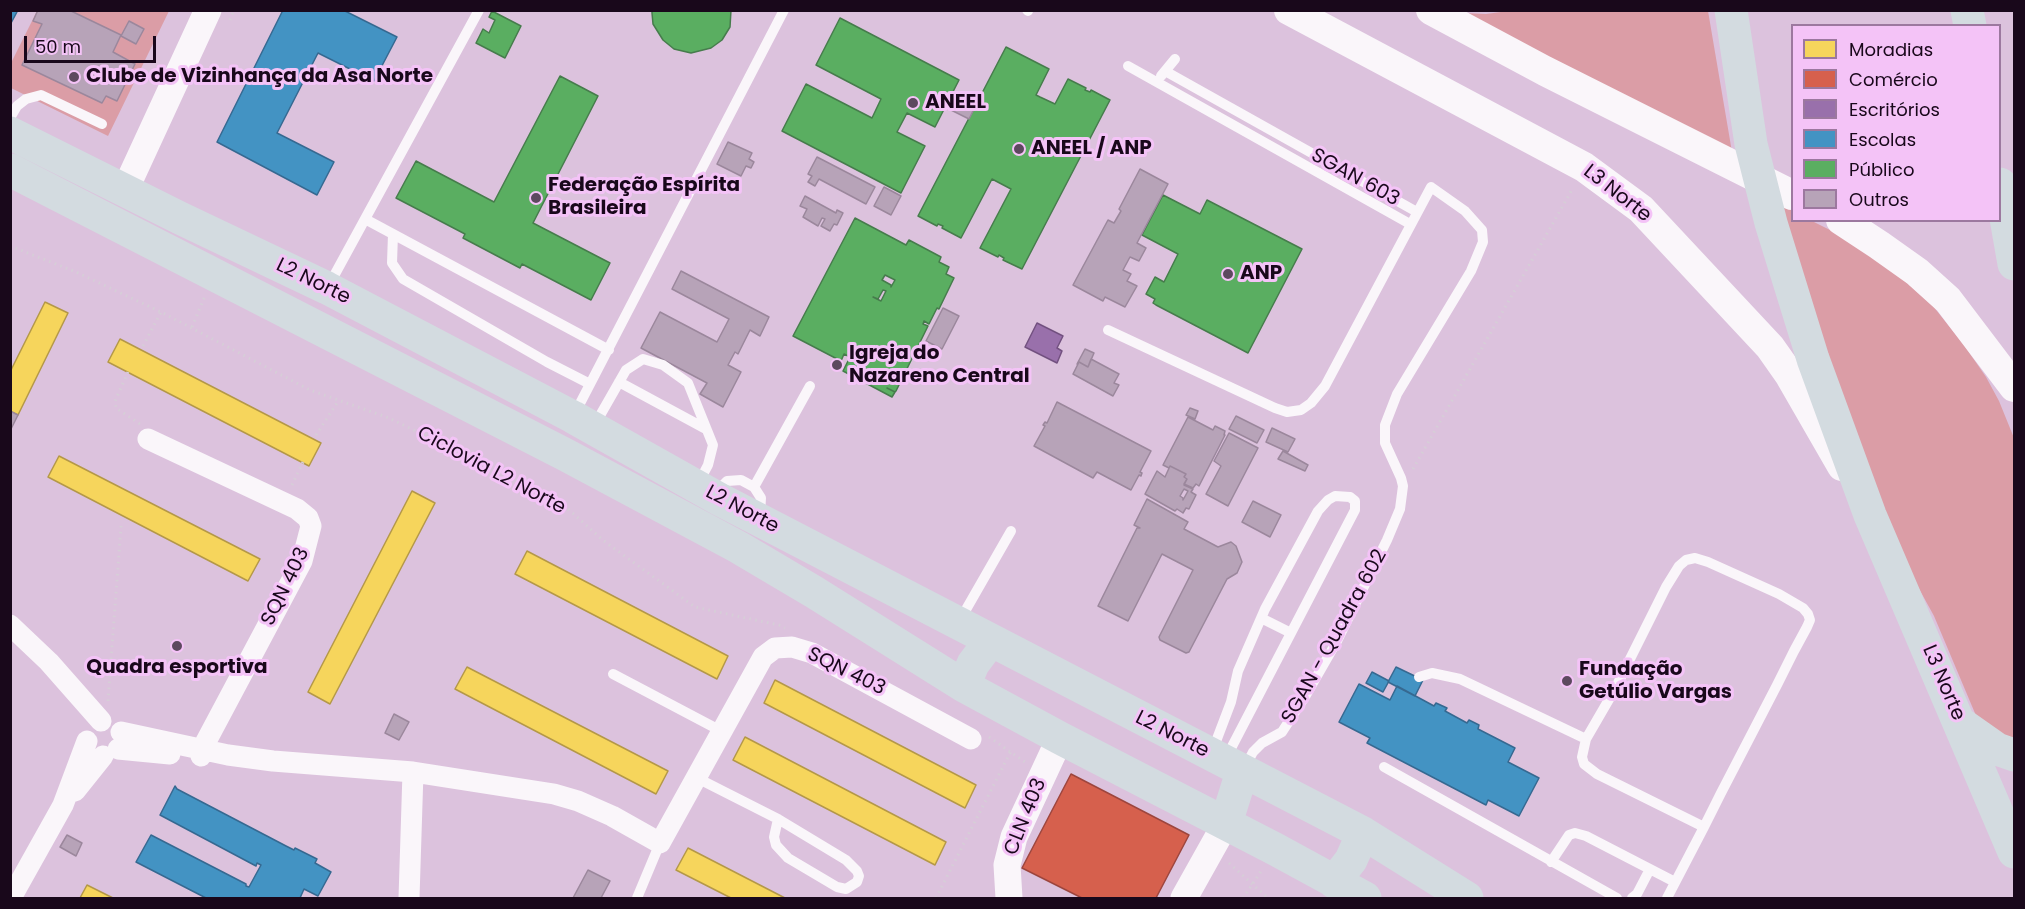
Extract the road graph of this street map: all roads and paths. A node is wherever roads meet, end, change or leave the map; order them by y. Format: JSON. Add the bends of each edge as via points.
{"nodes":[{"id":1,"x":234,"y":10,"type":"edge"},
{"id":2,"x":479,"y":10,"type":"edge"},
{"id":3,"x":784,"y":10,"type":"edge"},
{"id":4,"x":1290,"y":10,"type":"edge"},
{"id":5,"x":1431,"y":10,"type":"edge"},
{"id":6,"x":1731,"y":10,"type":"edge"},
{"id":7,"x":218,"y":16,"type":"edge"},
{"id":8,"x":1175,"y":59,"type":"dead end"},
{"id":9,"x":1128,"y":66,"type":"dead end"},
{"id":10,"x":1165,"y":71,"type":"junction"},
{"id":11,"x":1157,"y":81,"type":"junction"},
{"id":12,"x":10,"y":118,"type":"edge"},
{"id":13,"x":102,"y":124,"type":"dead end"},
{"id":14,"x":10,"y":133,"type":"edge"},
{"id":15,"x":1584,"y":168,"type":"junction"},
{"id":16,"x":10,"y":170,"type":"edge"},
{"id":17,"x":125,"y":190,"type":"junction"},
{"id":18,"x":2001,"y":190,"type":"edge"},
{"id":19,"x":1791,"y":195,"type":"edge"},
{"id":20,"x":1417,"y":212,"type":"junction"},
{"id":21,"x":365,"y":219,"type":"junction"},
{"id":22,"x":1844,"y":222,"type":"edge"},
{"id":23,"x":1410,"y":224,"type":"junction"},
{"id":24,"x":393,"y":234,"type":"junction"},
{"id":25,"x":10,"y":246,"type":"edge"},
{"id":26,"x":2014,"y":264,"type":"edge"},
{"id":27,"x":214,"y":274,"type":"junction"},
{"id":28,"x":327,"y":288,"type":"junction"},
{"id":29,"x":161,"y":312,"type":"junction"},
{"id":30,"x":192,"y":327,"type":"junction"},
{"id":31,"x":1108,"y":330,"type":"dead end"},
{"id":32,"x":143,"y":346,"type":"dead end"},
{"id":33,"x":609,"y":350,"type":"junction"},
{"id":34,"x":128,"y":372,"type":"dead end"},
{"id":35,"x":619,"y":382,"type":"junction"},
{"id":36,"x":590,"y":384,"type":"junction"},
{"id":37,"x":810,"y":386,"type":"dead end"},
{"id":38,"x":2014,"y":387,"type":"edge"},
{"id":39,"x":339,"y":400,"type":"junction"},
{"id":40,"x":583,"y":423,"type":"junction"},
{"id":41,"x":706,"y":429,"type":"junction"},
{"id":42,"x":316,"y":435,"type":"dead end"},
{"id":43,"x":148,"y":440,"type":"joint"},
{"id":44,"x":303,"y":462,"type":"dead end"},
{"id":45,"x":1403,"y":486,"type":"junction"},
{"id":46,"x":754,"y":487,"type":"junction"},
{"id":47,"x":704,"y":491,"type":"junction"},
{"id":48,"x":284,"y":503,"type":"junction"},
{"id":49,"x":1870,"y":515,"type":"junction"},
{"id":50,"x":760,"y":520,"type":"junction"},
{"id":51,"x":121,"y":526,"type":"dead end"},
{"id":52,"x":1011,"y":531,"type":"dead end"},
{"id":53,"x":1261,"y":618,"type":"junction"},
{"id":54,"x":958,"y":623,"type":"junction"},
{"id":55,"x":10,"y":625,"type":"edge"},
{"id":56,"x":789,"y":631,"type":"dead end"},
{"id":57,"x":1291,"y":633,"type":"junction"},
{"id":58,"x":991,"y":640,"type":"junction"},
{"id":59,"x":613,"y":674,"type":"dead end"},
{"id":60,"x":1419,"y":677,"type":"dead end"},
{"id":61,"x":964,"y":686,"type":"junction"},
{"id":62,"x":1960,"y":723,"type":"junction"},
{"id":63,"x":723,"y":732,"type":"junction"},
{"id":64,"x":103,"y":736,"type":"junction"},
{"id":65,"x":977,"y":736,"type":"joint"},
{"id":66,"x":1060,"y":738,"type":"junction"},
{"id":67,"x":1586,"y":739,"type":"junction"},
{"id":68,"x":1011,"y":751,"type":"junction"},
{"id":69,"x":202,"y":753,"type":"junction"},
{"id":70,"x":2014,"y":755,"type":"edge"},
{"id":71,"x":1226,"y":763,"type":"junction"},
{"id":72,"x":1384,"y":767,"type":"dead end"},
{"id":73,"x":412,"y":772,"type":"junction"},
{"id":74,"x":697,"y":778,"type":"junction"},
{"id":75,"x":1038,"y":782,"type":"junction"},
{"id":76,"x":778,"y":819,"type":"junction"},
{"id":77,"x":1226,"y":823,"type":"junction"},
{"id":78,"x":1704,"y":827,"type":"junction"},
{"id":79,"x":1363,"y":833,"type":"junction"},
{"id":80,"x":660,"y":843,"type":"junction"},
{"id":81,"x":1275,"y":849,"type":"junction"},
{"id":82,"x":2014,"y":852,"type":"edge"},
{"id":83,"x":1207,"y":859,"type":"junction"},
{"id":84,"x":1551,"y":862,"type":"junction"},
{"id":85,"x":1650,"y":869,"type":"junction"},
{"id":86,"x":1334,"y":882,"type":"junction"},
{"id":87,"x":1675,"y":882,"type":"junction"},
{"id":88,"x":1251,"y":885,"type":"junction"},
{"id":89,"x":11,"y":898,"type":"edge"},
{"id":90,"x":409,"y":898,"type":"edge"},
{"id":91,"x":637,"y":898,"type":"edge"},
{"id":92,"x":936,"y":898,"type":"edge"},
{"id":93,"x":1009,"y":898,"type":"edge"},
{"id":94,"x":1184,"y":898,"type":"edge"},
{"id":95,"x":1243,"y":898,"type":"edge"},
{"id":96,"x":1268,"y":898,"type":"edge"},
{"id":97,"x":1365,"y":898,"type":"edge"},
{"id":98,"x":1467,"y":898,"type":"edge"},
{"id":99,"x":1617,"y":898,"type":"edge"},
{"id":100,"x":1632,"y":898,"type":"edge"},
{"id":101,"x":1666,"y":898,"type":"edge"}],
"edges":[{"from":1,"to":7,"type":"path"},
{"from":2,"to":21,"type":"lane"},
{"from":3,"to":33,"type":"lane"},
{"from":4,"to":15,"type":"main road","name":"L3 Norte"},
{"from":5,"to":19,"type":"main road"},
{"from":6,"to":49,"type":"main road","name":"L3 Norte","via":[[1751,144],[1771,223],[1813,359]]},
{"from":7,"to":17,"type":"street"},
{"from":8,"to":10,"type":"lane"},
{"from":9,"to":11,"type":"lane","name":"SGAN 603"},
{"from":10,"to":11,"type":"lane"},
{"from":10,"to":20,"type":"lane","name":"SGAN 603"},
{"from":11,"to":23,"type":"lane","name":"SGAN 603"},
{"from":12,"to":13,"type":"lane","via":[[26,99],[41,96]]},
{"from":14,"to":17,"type":"main road","name":"L2 Norte"},
{"from":15,"to":45,"type":"path"},
{"from":15,"to":49,"type":"main road","name":"L3 Norte","via":[[1641,209],[1770,347]]},
{"from":16,"to":27,"type":"main road","name":"L2 Norte"},
{"from":17,"to":28,"type":"main road","name":"L2 Norte"},
{"from":18,"to":26,"type":"main road"},
{"from":20,"to":23,"type":"lane","name":"SGAN 603"},
{"from":20,"to":45,"type":"lane","via":[[1431,187],[1479,224],[1483,242],[1471,271],[1397,394],[1385,425],[1385,443]]},
{"from":21,"to":24,"type":"lane"},
{"from":21,"to":28,"type":"lane"},
{"from":22,"to":38,"type":"main road","via":[[1917,272],[1948,300]]},
{"from":23,"to":31,"type":"lane","via":[[1325,386],[1301,410],[1287,412],[1275,408]]},
{"from":24,"to":33,"type":"lane"},
{"from":24,"to":36,"type":"lane","via":[[392,263],[404,279]]},
{"from":25,"to":29,"type":"path","name":"Ciclovia L2 Norte"},
{"from":27,"to":30,"type":"path"},
{"from":27,"to":61,"type":"main road","name":"L2 Norte","via":[[738,547]]},
{"from":28,"to":40,"type":"main road","name":"L2 Norte"},
{"from":29,"to":30,"type":"path","name":"Ciclovia L2 Norte"},
{"from":29,"to":32,"type":"path"},
{"from":30,"to":39,"type":"path","name":"Ciclovia L2 Norte","via":[[310,390]]},
{"from":33,"to":36,"type":"lane"},
{"from":34,"to":43,"type":"path","via":[[117,395],[116,408],[145,427]]},
{"from":35,"to":40,"type":"lane"},
{"from":35,"to":41,"type":"lane"},
{"from":35,"to":41,"type":"lane","via":[[626,370],[643,359],[663,365],[688,383]]},
{"from":36,"to":40,"type":"lane"},
{"from":37,"to":46,"type":"lane"},
{"from":39,"to":42,"type":"path"},
{"from":39,"to":56,"type":"path","name":"Ciclovia L2 Norte","via":[[399,423],[567,508],[604,541],[695,607],[779,625]]},
{"from":40,"to":47,"type":"main road","name":"L2 Norte"},
{"from":41,"to":47,"type":"lane","via":[[713,445]]},
{"from":43,"to":48,"type":"street","name":"SQN 403"},
{"from":44,"to":48,"type":"path"},
{"from":45,"to":71,"type":"lane","name":"SGAN - Quadra 602","via":[[1400,509],[1387,540],[1337,641],[1282,732],[1253,752]]},
{"from":46,"to":47,"type":"lane","via":[[741,480],[727,481]]},
{"from":46,"to":50,"type":"lane","via":[[761,498]]},
{"from":47,"to":50,"type":"main road","name":"L2 Norte"},
{"from":48,"to":69,"type":"street","name":"SQN 403","via":[[308,518],[311,526],[307,546]]},
{"from":49,"to":62,"type":"main road","name":"L3 Norte"},
{"from":50,"to":54,"type":"main road","name":"L2 Norte"},
{"from":51,"to":64,"type":"path"},
{"from":52,"to":54,"type":"lane"},
{"from":53,"to":57,"type":"lane"},
{"from":53,"to":57,"type":"lane","via":[[1318,511],[1335,496],[1350,497],[1355,501],[1355,510]]},
{"from":53,"to":71,"type":"lane","via":[[1238,671]]},
{"from":54,"to":58,"type":"main road","name":"L2 Norte"},
{"from":55,"to":64,"type":"street","via":[[74,690]]},
{"from":57,"to":71,"type":"lane"},
{"from":58,"to":61,"type":"main road","via":[[973,664]]},
{"from":58,"to":71,"type":"main road","name":"L2 Norte"},
{"from":59,"to":63,"type":"lane"},
{"from":60,"to":67,"type":"lane","via":[[1441,673],[1460,679]]},
{"from":61,"to":66,"type":"main road","name":"L2 Norte"},
{"from":62,"to":70,"type":"main road"},
{"from":62,"to":82,"type":"main road","name":"L3 Norte"},
{"from":63,"to":65,"type":"street","name":"SQN 403","via":[[763,657],[775,648],[792,647],[812,653]]},
{"from":63,"to":74,"type":"street","name":"SQN 403"},
{"from":64,"to":69,"type":"street"},
{"from":64,"to":89,"type":"street"},
{"from":65,"to":68,"type":"path"},
{"from":66,"to":75,"type":"street","name":"CLN 403"},
{"from":66,"to":77,"type":"main road","name":"L2 Norte"},
{"from":67,"to":78,"type":"lane","via":[[1582,757],[1588,769]]},
{"from":67,"to":78,"type":"lane","via":[[1666,587],[1686,560],[1708,562],[1803,608],[1810,620],[1807,627]]},
{"from":68,"to":75,"type":"path","via":[[1026,763],[1028,775]]},
{"from":68,"to":92,"type":"path"},
{"from":69,"to":73,"type":"street"},
{"from":71,"to":77,"type":"main road"},
{"from":71,"to":79,"type":"main road","name":"L2 Norte"},
{"from":72,"to":84,"type":"lane"},
{"from":73,"to":80,"type":"street","via":[[554,794],[612,816]]},
{"from":73,"to":90,"type":"street"},
{"from":74,"to":76,"type":"lane"},
{"from":74,"to":80,"type":"street","name":"SQN 403"},
{"from":75,"to":93,"type":"street","name":"CLN 403","via":[[1006,866]]},
{"from":76,"to":76,"type":"lane","via":[[846,860],[857,871],[856,882],[846,889],[824,881],[788,858],[776,845]]},
{"from":77,"to":81,"type":"main road","name":"L2 Norte"},
{"from":77,"to":83,"type":"street"},
{"from":78,"to":87,"type":"lane"},
{"from":79,"to":86,"type":"main road","via":[[1351,860]]},
{"from":79,"to":98,"type":"main road","name":"L2 Norte"},
{"from":80,"to":91,"type":"lane","name":"SQN 403"},
{"from":81,"to":86,"type":"main road","name":"L2 Norte"},
{"from":81,"to":88,"type":"path"},
{"from":83,"to":88,"type":"path","via":[[1229,863]]},
{"from":83,"to":94,"type":"street"},
{"from":84,"to":85,"type":"lane","via":[[1563,842],[1575,833]]},
{"from":84,"to":99,"type":"lane"},
{"from":85,"to":87,"type":"lane"},
{"from":85,"to":100,"type":"lane"},
{"from":86,"to":97,"type":"main road","name":"L2 Norte"},
{"from":87,"to":101,"type":"lane"},
{"from":88,"to":95,"type":"path"},
{"from":88,"to":96,"type":"path"}]}
